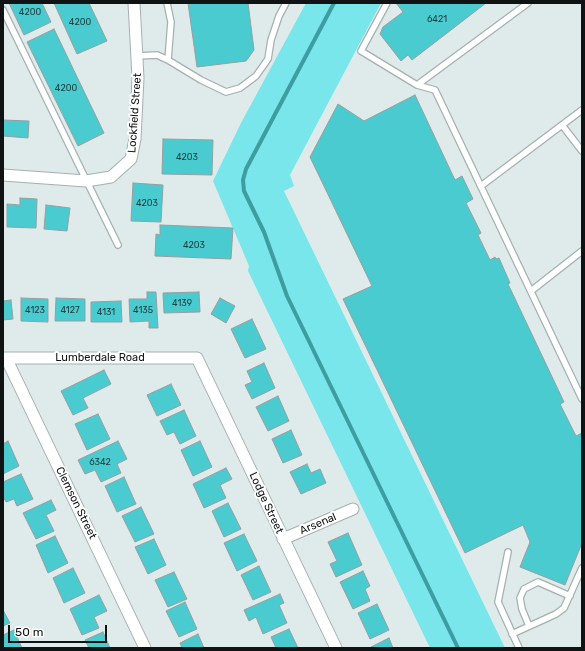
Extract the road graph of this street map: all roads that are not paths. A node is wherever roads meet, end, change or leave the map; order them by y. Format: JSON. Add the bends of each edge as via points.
{"nodes":[{"id":1,"x":134,"y":3,"type":"edge"},
{"id":2,"x":167,"y":3,"type":"edge"},
{"id":3,"x":286,"y":3,"type":"edge"},
{"id":4,"x":387,"y":3,"type":"edge"},
{"id":5,"x":528,"y":3,"type":"edge"},
{"id":6,"x":3,"y":10,"type":"edge"},
{"id":7,"x":137,"y":56,"type":"junction"},
{"id":8,"x":168,"y":60,"type":"junction"},
{"id":9,"x":416,"y":85,"type":"junction"},
{"id":10,"x":582,"y":110,"type":"edge"},
{"id":11,"x":562,"y":125,"type":"junction"},
{"id":12,"x":582,"y":152,"type":"edge"},
{"id":13,"x":3,"y":175,"type":"edge"},
{"id":14,"x":86,"y":181,"type":"junction"},
{"id":15,"x":481,"y":186,"type":"junction"},
{"id":16,"x":118,"y":244,"type":"dead end"},
{"id":17,"x":582,"y":251,"type":"edge"},
{"id":18,"x":531,"y":291,"type":"junction"},
{"id":19,"x":4,"y":358,"type":"edge"},
{"id":20,"x":197,"y":358,"type":"joint"},
{"id":21,"x":582,"y":400,"type":"edge"},
{"id":22,"x":353,"y":508,"type":"dead end"},
{"id":23,"x":283,"y":539,"type":"junction"},
{"id":24,"x":508,"y":552,"type":"dead end"},
{"id":25,"x":582,"y":568,"type":"edge"},
{"id":26,"x":570,"y":596,"type":"junction"},
{"id":27,"x":529,"y":626,"type":"junction"},
{"id":28,"x":512,"y":634,"type":"junction"},
{"id":29,"x":145,"y":648,"type":"edge"},
{"id":30,"x":336,"y":648,"type":"edge"},
{"id":31,"x":519,"y":648,"type":"edge"}],
"edges":[{"from":1,"to":7,"type":"street","name":"Lockfield Street"},
{"from":2,"to":8,"type":"lane","via":[[171,22]]},
{"from":3,"to":8,"type":"lane","via":[[271,40],[268,59],[256,76],[240,88],[226,92]]},
{"from":4,"to":9,"type":"lane","via":[[362,51]]},
{"from":5,"to":9,"type":"lane"},
{"from":6,"to":14,"type":"lane"},
{"from":7,"to":8,"type":"lane","via":[[157,55]]},
{"from":7,"to":14,"type":"street","name":"Lockfield Street","via":[[137,106],[131,159],[112,177]]},
{"from":9,"to":15,"type":"lane","via":[[435,90]]},
{"from":10,"to":11,"type":"lane"},
{"from":11,"to":12,"type":"lane"},
{"from":11,"to":15,"type":"lane"},
{"from":13,"to":14,"type":"street","name":"Lockfield Street"},
{"from":14,"to":16,"type":"lane"},
{"from":15,"to":18,"type":"lane"},
{"from":17,"to":18,"type":"lane"},
{"from":18,"to":21,"type":"lane"},
{"from":19,"to":20,"type":"street","name":"Lumberdale Road"},
{"from":19,"to":29,"type":"street","name":"Clemson Street"},
{"from":20,"to":23,"type":"street","name":"Lodge Street"},
{"from":22,"to":23,"type":"street","name":"Arsenal"},
{"from":23,"to":30,"type":"street","name":"Lodge Street"},
{"from":24,"to":28,"type":"lane","via":[[498,602]]},
{"from":25,"to":26,"type":"lane"},
{"from":26,"to":27,"type":"lane","via":[[564,608],[556,614]]},
{"from":26,"to":27,"type":"lane","via":[[538,582],[524,590],[520,598]]},
{"from":27,"to":28,"type":"lane"},
{"from":28,"to":31,"type":"lane"}]}
